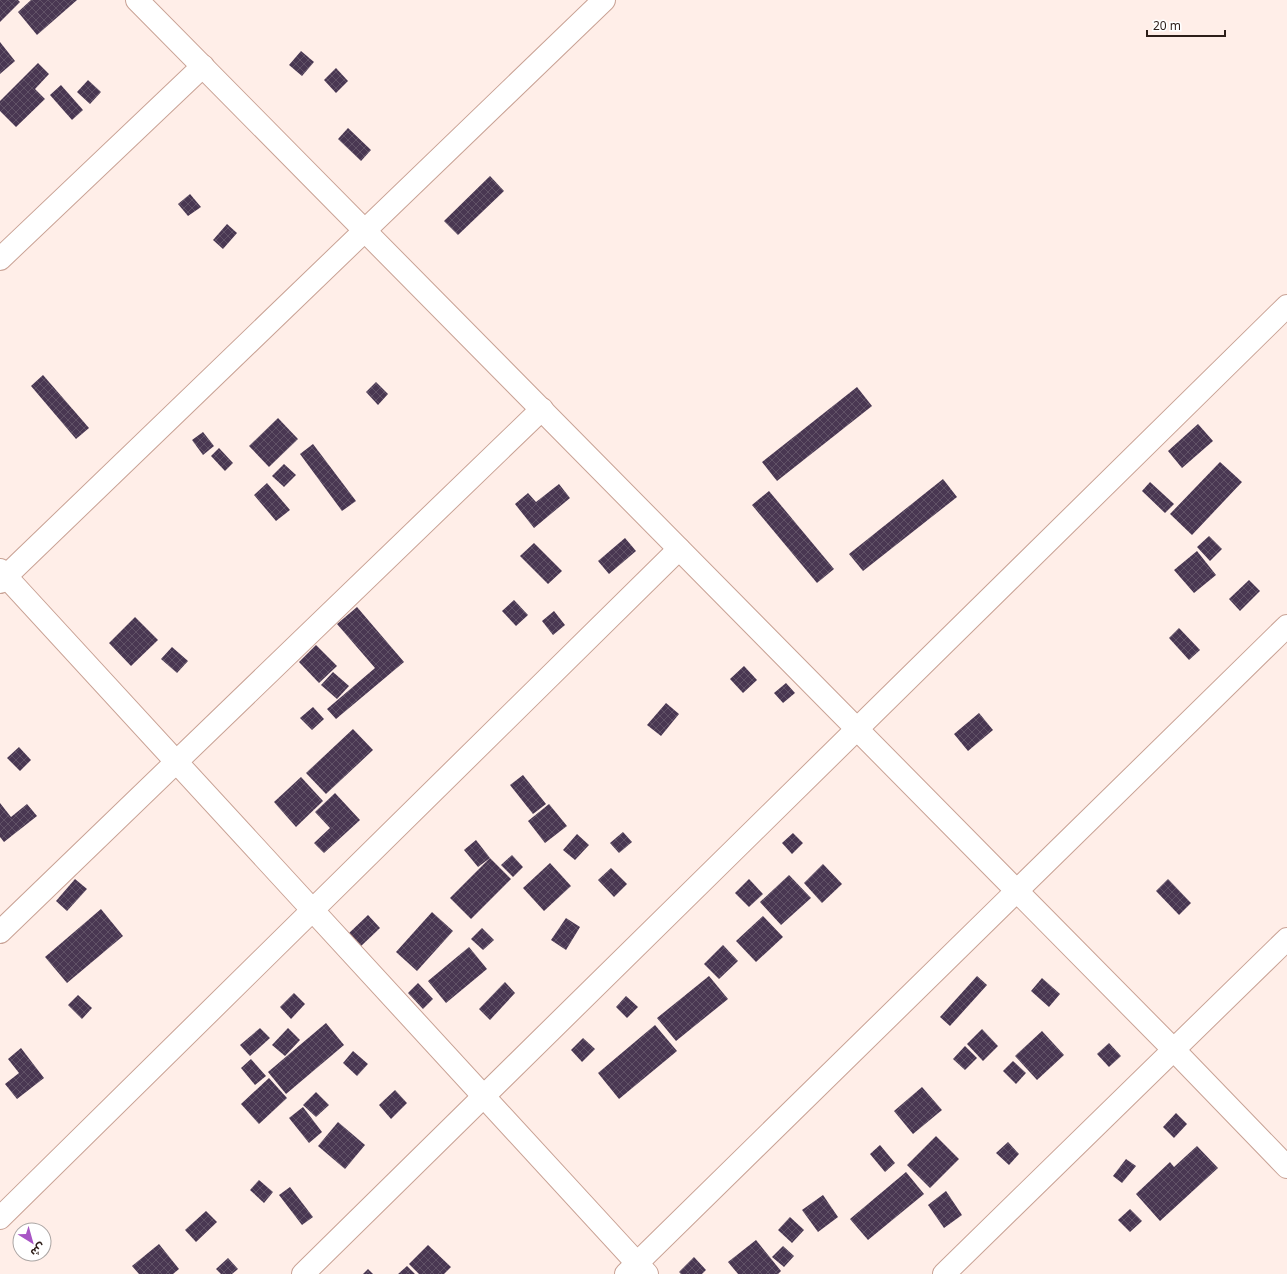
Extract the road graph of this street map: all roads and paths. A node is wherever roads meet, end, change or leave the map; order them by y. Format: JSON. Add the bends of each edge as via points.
{"nodes":[{"id":1,"x":137,"y":0,"type":"edge"},
{"id":2,"x":604,"y":0,"type":"edge"},
{"id":3,"x":203,"y":66,"type":"junction"},
{"id":4,"x":366,"y":230,"type":"junction"},
{"id":5,"x":0,"y":259,"type":"edge"},
{"id":6,"x":1287,"y":306,"type":"edge"},
{"id":7,"x":542,"y":409,"type":"junction"},
{"id":8,"x":679,"y":549,"type":"junction"},
{"id":9,"x":2,"y":576,"type":"edge"},
{"id":10,"x":1287,"y":626,"type":"edge"},
{"id":11,"x":857,"y":729,"type":"junction"},
{"id":12,"x":176,"y":762,"type":"junction"},
{"id":13,"x":1017,"y":891,"type":"junction"},
{"id":14,"x":312,"y":910,"type":"junction"},
{"id":15,"x":0,"y":932,"type":"edge"},
{"id":16,"x":1287,"y":939,"type":"edge"},
{"id":17,"x":1173,"y":1049,"type":"junction"},
{"id":18,"x":484,"y":1096,"type":"junction"},
{"id":19,"x":1287,"y":1167,"type":"edge"},
{"id":20,"x":0,"y":1218,"type":"edge"},
{"id":21,"x":637,"y":1270,"type":"edge"},
{"id":22,"x":303,"y":1274,"type":"edge"},
{"id":23,"x":944,"y":1274,"type":"edge"}],
"edges":[{"from":1,"to":3,"type":"street"},
{"from":2,"to":4,"type":"street"},
{"from":3,"to":4,"type":"street"},
{"from":3,"to":5,"type":"street"},
{"from":4,"to":7,"type":"street"},
{"from":4,"to":9,"type":"street"},
{"from":6,"to":11,"type":"street"},
{"from":7,"to":8,"type":"street"},
{"from":7,"to":12,"type":"street"},
{"from":8,"to":11,"type":"street"},
{"from":8,"to":14,"type":"street"},
{"from":9,"to":12,"type":"street"},
{"from":10,"to":13,"type":"street"},
{"from":11,"to":13,"type":"street"},
{"from":11,"to":18,"type":"street"},
{"from":12,"to":14,"type":"street"},
{"from":12,"to":15,"type":"street"},
{"from":13,"to":17,"type":"street"},
{"from":13,"to":21,"type":"street"},
{"from":14,"to":18,"type":"street"},
{"from":14,"to":20,"type":"street"},
{"from":16,"to":17,"type":"street"},
{"from":17,"to":19,"type":"street"},
{"from":17,"to":23,"type":"street"},
{"from":18,"to":21,"type":"street"},
{"from":18,"to":22,"type":"street"}]}
